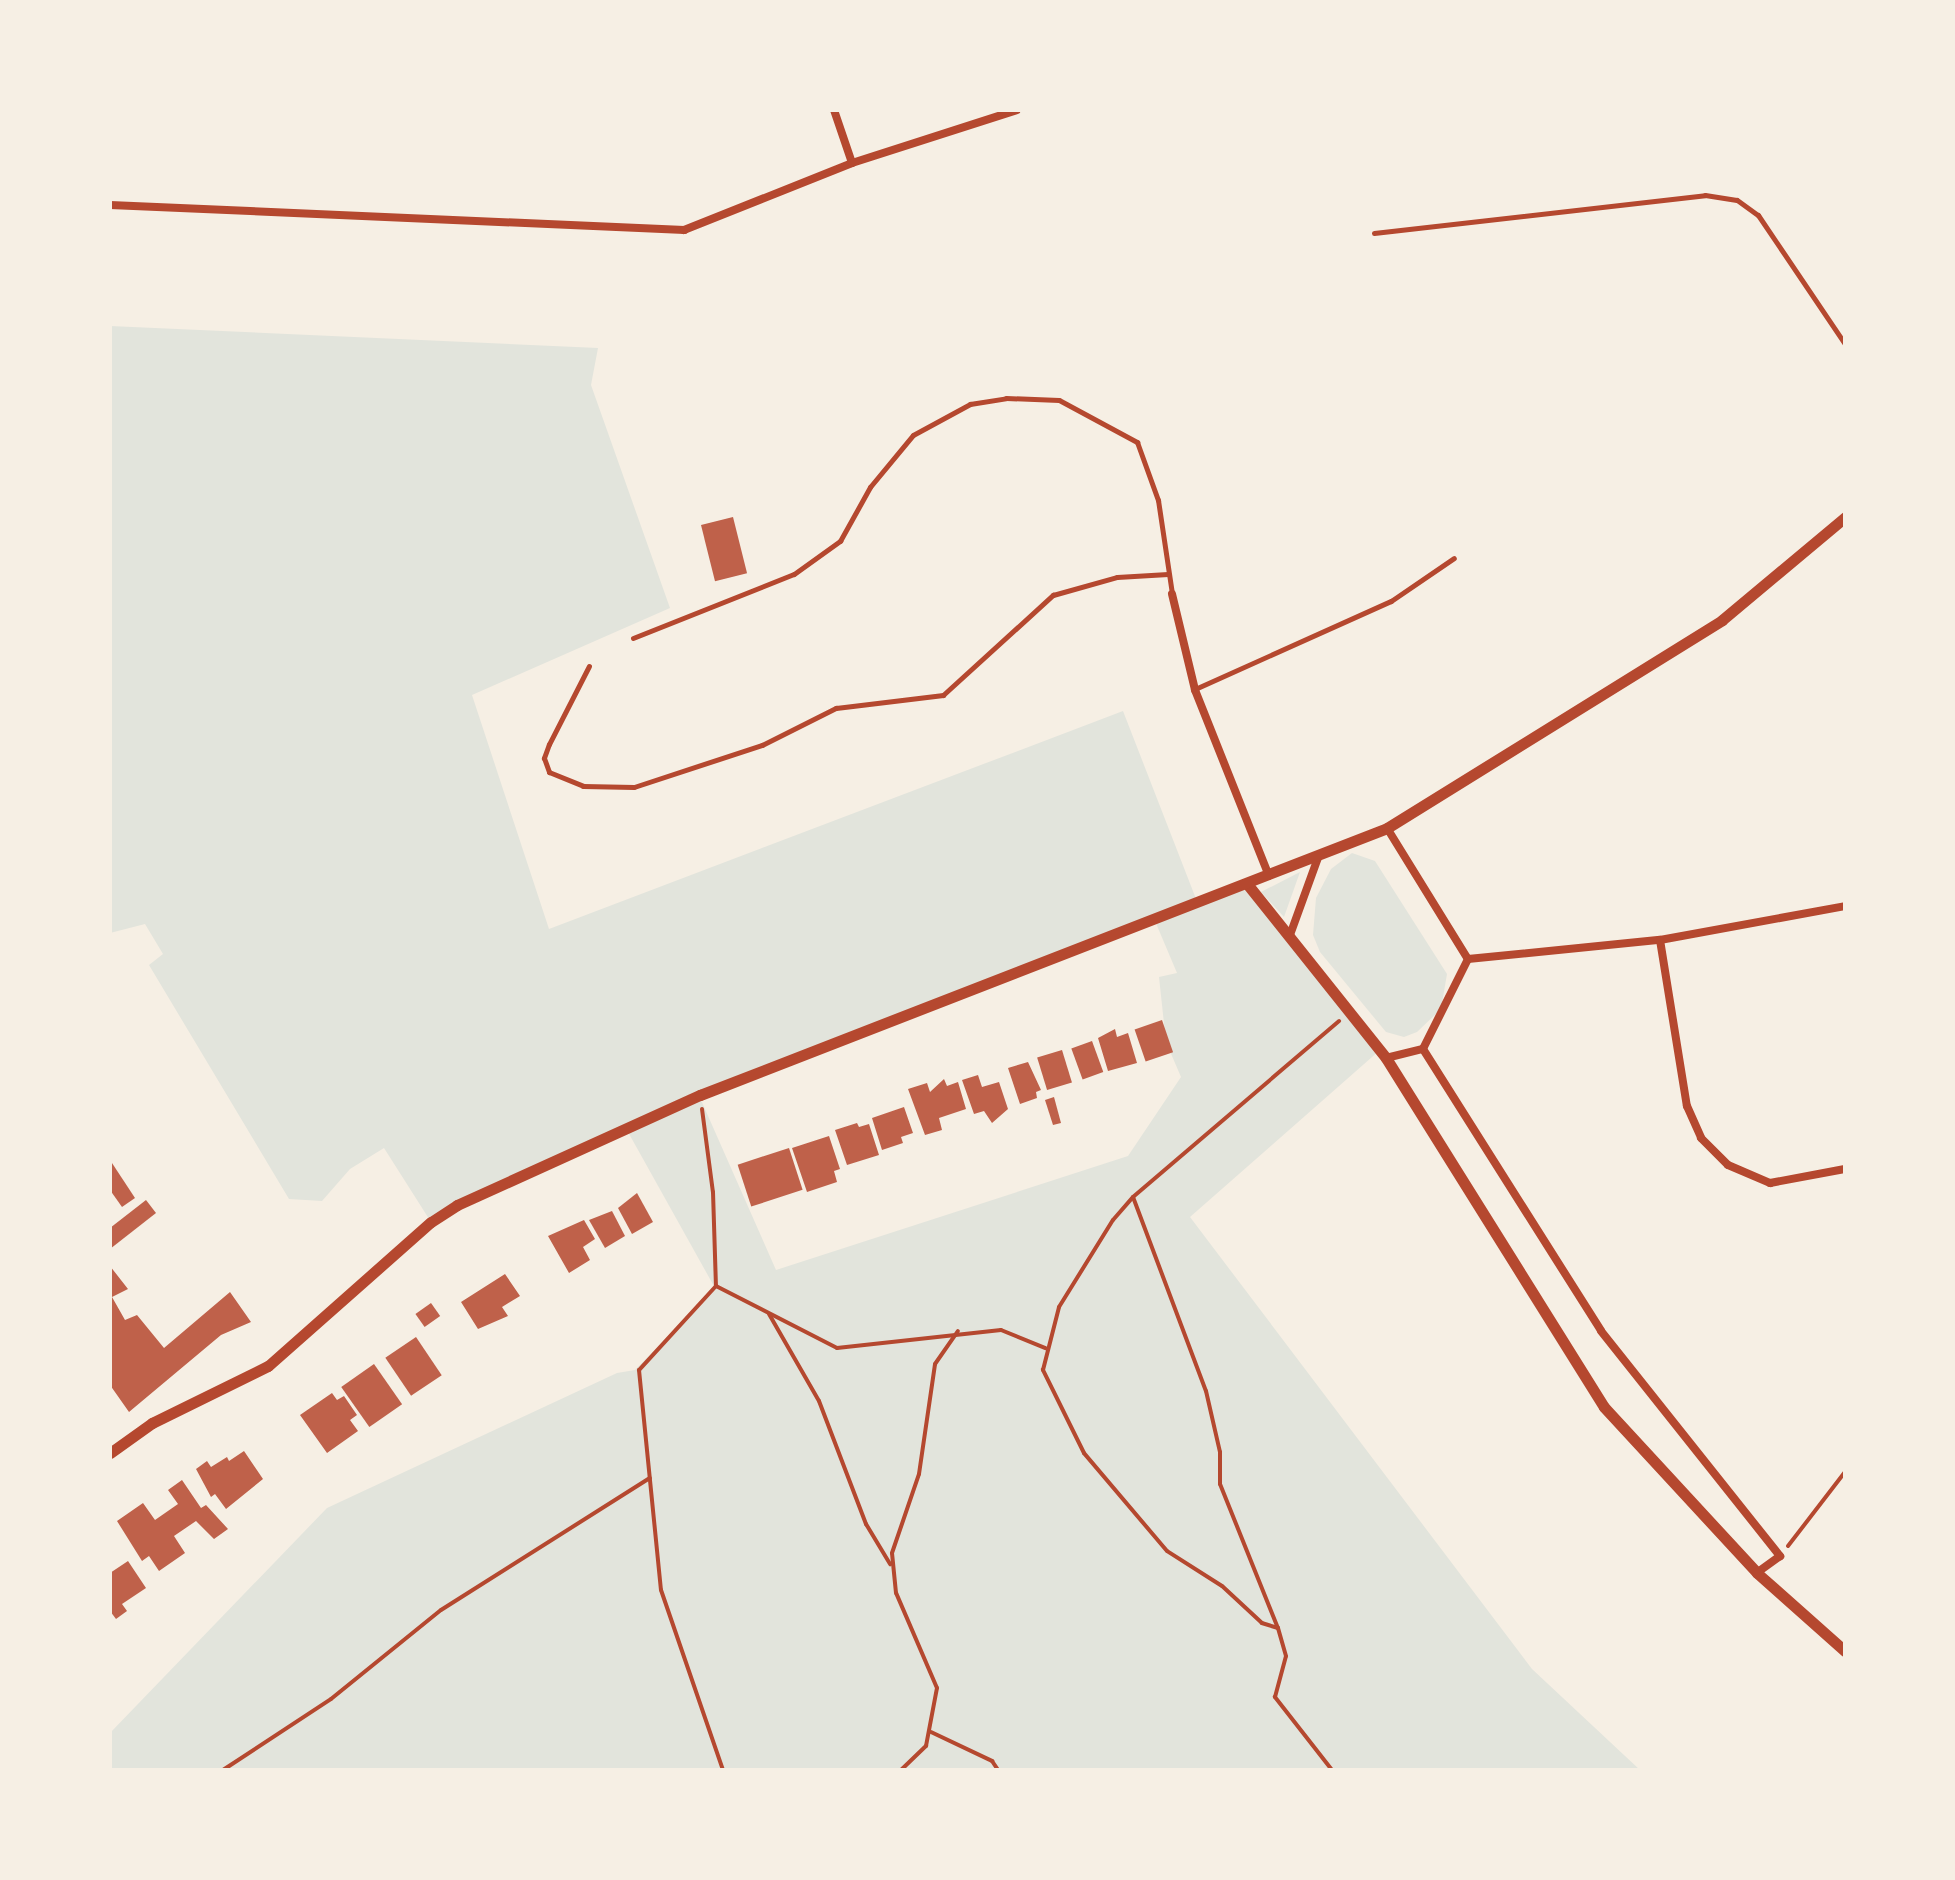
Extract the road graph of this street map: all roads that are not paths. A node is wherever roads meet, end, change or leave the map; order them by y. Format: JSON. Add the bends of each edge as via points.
{"nodes":[{"id":1,"x":834,"y":110,"type":"edge"},
{"id":2,"x":1017,"y":110,"type":"edge"},
{"id":3,"x":852,"y":163,"type":"junction"},
{"id":4,"x":110,"y":205,"type":"edge"},
{"id":5,"x":1374,"y":233,"type":"dead end"},
{"id":6,"x":1845,"y":344,"type":"edge"},
{"id":7,"x":1845,"y":517,"type":"edge"},
{"id":8,"x":1454,"y":558,"type":"dead end"},
{"id":9,"x":1168,"y":574,"type":"junction"},
{"id":10,"x":1172,"y":594,"type":"joint"},
{"id":11,"x":633,"y":638,"type":"dead end"},
{"id":12,"x":589,"y":666,"type":"dead end"},
{"id":13,"x":1195,"y":690,"type":"junction"},
{"id":14,"x":1387,"y":828,"type":"junction"},
{"id":15,"x":1319,"y":855,"type":"junction"},
{"id":16,"x":1269,"y":876,"type":"junction"},
{"id":17,"x":1248,"y":885,"type":"junction"},
{"id":18,"x":1845,"y":906,"type":"edge"},
{"id":19,"x":1290,"y":935,"type":"junction"},
{"id":20,"x":1660,"y":940,"type":"junction"},
{"id":21,"x":1468,"y":959,"type":"junction"},
{"id":22,"x":1423,"y":1049,"type":"junction"},
{"id":23,"x":1386,"y":1058,"type":"junction"},
{"id":24,"x":1845,"y":1169,"type":"edge"},
{"id":25,"x":110,"y":1453,"type":"edge"},
{"id":26,"x":1757,"y":1573,"type":"junction"},
{"id":27,"x":1845,"y":1651,"type":"edge"}],
"edges":[{"from":1,"to":3,"type":"street"},
{"from":2,"to":3,"type":"street"},
{"from":3,"to":4,"type":"street","via":[[684,230]]},
{"from":5,"to":6,"type":"lane","via":[[1705,195],[1737,200],[1758,215]]},
{"from":7,"to":14,"type":"street","via":[[1722,620]]},
{"from":8,"to":13,"type":"lane","via":[[1391,601]]},
{"from":9,"to":10,"type":"lane"},
{"from":9,"to":11,"type":"lane","via":[[1158,500],[1137,442],[1059,400],[1006,398],[970,404],[913,435],[870,487],[840,541],[794,574]]},
{"from":9,"to":12,"type":"lane","via":[[1117,577],[1053,595],[996,642],[955,690],[943,695],[836,708],[762,745],[634,787],[583,786],[549,772],[544,758],[549,744]]},
{"from":10,"to":13,"type":"street"},
{"from":13,"to":16,"type":"street"},
{"from":14,"to":15,"type":"street"},
{"from":14,"to":21,"type":"street"},
{"from":15,"to":16,"type":"street"},
{"from":15,"to":19,"type":"street"},
{"from":16,"to":17,"type":"street"},
{"from":17,"to":19,"type":"street"},
{"from":17,"to":25,"type":"street","via":[[700,1095],[457,1205],[268,1366],[152,1423]]},
{"from":18,"to":20,"type":"street"},
{"from":19,"to":23,"type":"street"},
{"from":20,"to":21,"type":"street"},
{"from":20,"to":24,"type":"street","via":[[1687,1106],[1701,1138],[1728,1165],[1770,1183]]},
{"from":21,"to":22,"type":"street"},
{"from":22,"to":23,"type":"street"},
{"from":22,"to":26,"type":"street","via":[[1601,1331],[1780,1556]]},
{"from":23,"to":26,"type":"street","via":[[1604,1407]]},
{"from":26,"to":27,"type":"street"}]}
